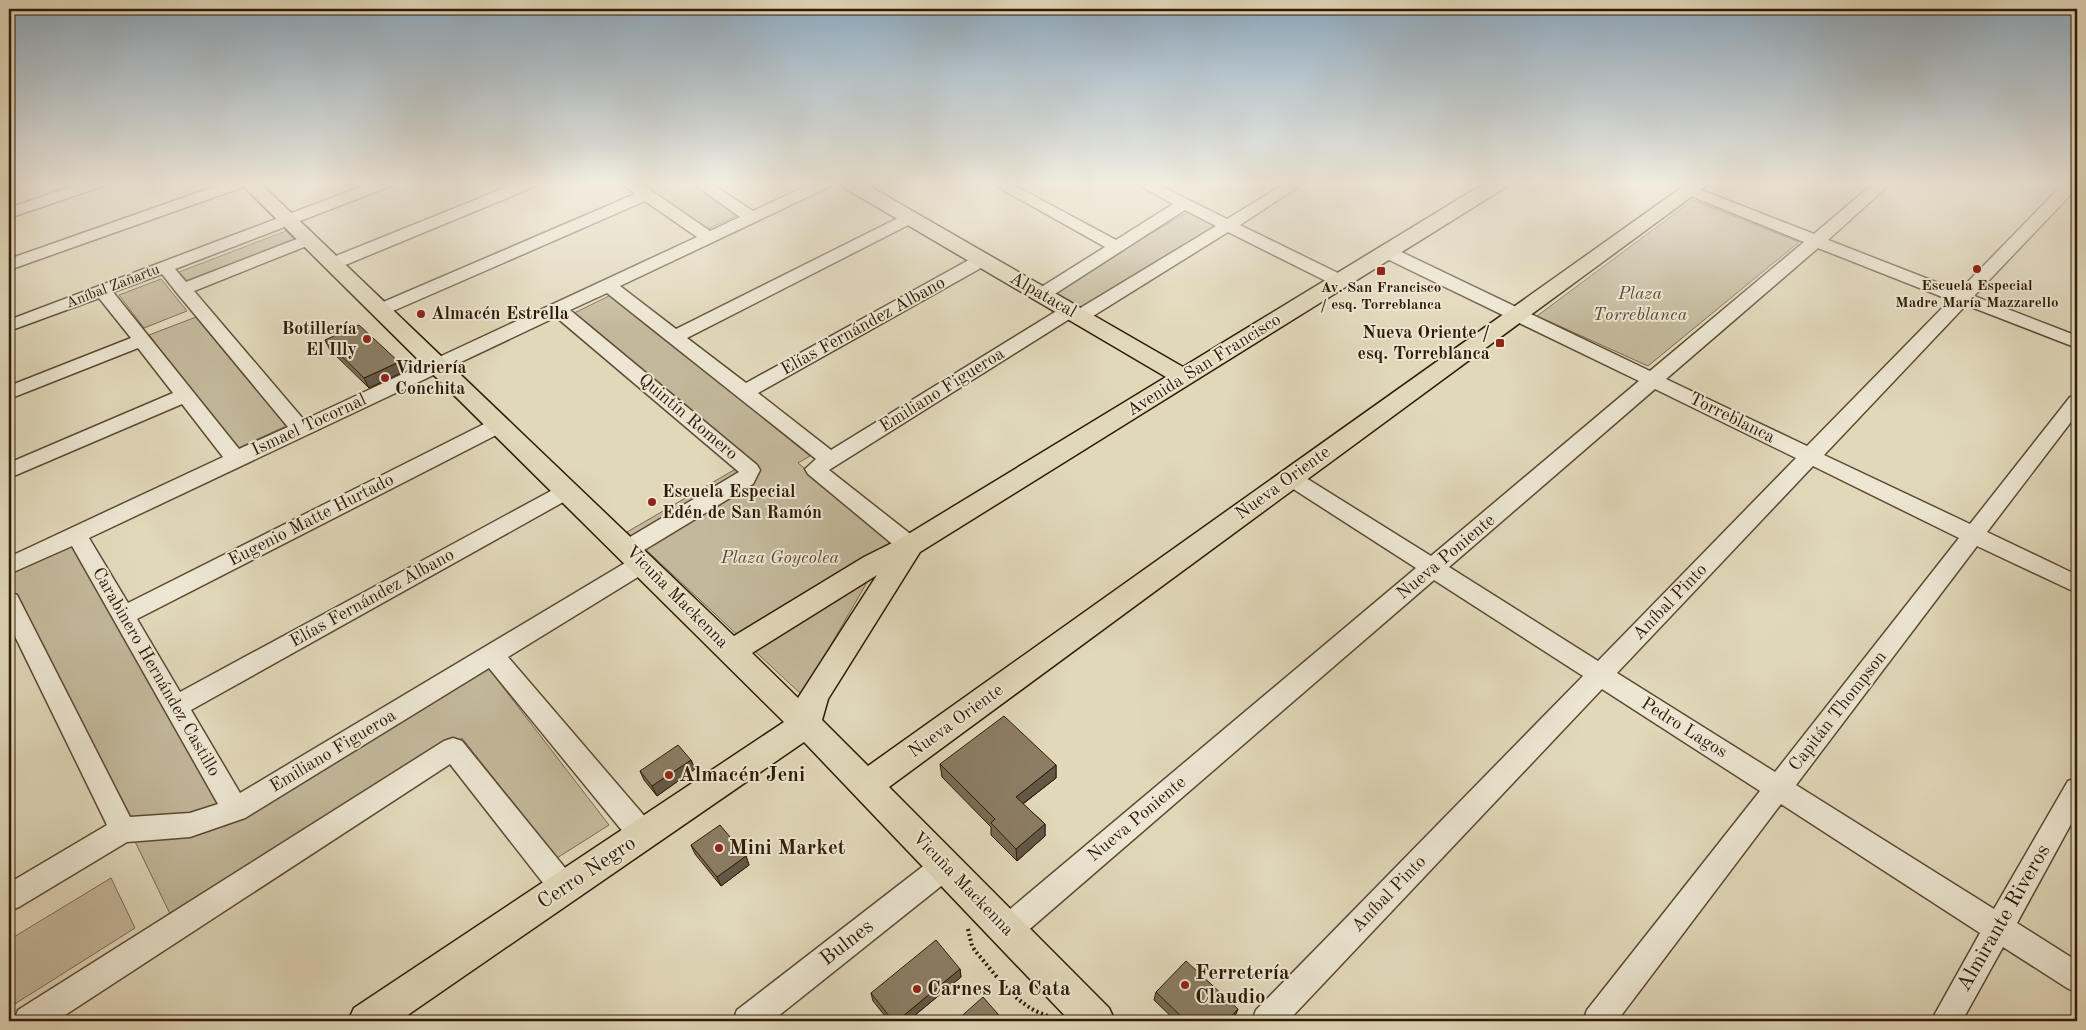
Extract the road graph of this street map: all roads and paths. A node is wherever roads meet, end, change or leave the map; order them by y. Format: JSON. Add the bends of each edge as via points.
{"nodes":[{"id":1,"x":105,"y":231,"type":"edge"},
{"id":2,"x":248,"y":231,"type":"edge"},
{"id":3,"x":299,"y":231,"type":"edge"},
{"id":4,"x":413,"y":231,"type":"edge"},
{"id":5,"x":565,"y":231,"type":"edge"},
{"id":6,"x":699,"y":231,"type":"edge"},
{"id":7,"x":724,"y":231,"type":"edge"},
{"id":8,"x":884,"y":231,"type":"edge"},
{"id":9,"x":932,"y":231,"type":"edge"},
{"id":10,"x":1087,"y":231,"type":"edge"},
{"id":11,"x":1142,"y":231,"type":"edge"},
{"id":12,"x":1219,"y":231,"type":"edge"},
{"id":13,"x":1238,"y":231,"type":"edge"},
{"id":14,"x":1421,"y":231,"type":"edge"},
{"id":15,"x":1634,"y":231,"type":"edge"},
{"id":16,"x":1795,"y":231,"type":"edge"},
{"id":17,"x":1828,"y":231,"type":"edge"},
{"id":18,"x":2027,"y":231,"type":"edge"},
{"id":19,"x":709,"y":238,"type":"junction"},
{"id":20,"x":308,"y":240,"type":"junction"},
{"id":21,"x":1817,"y":241,"type":"junction"},
{"id":22,"x":1117,"y":247,"type":"junction"},
{"id":23,"x":1387,"y":252,"type":"junction"},
{"id":24,"x":982,"y":260,"type":"junction"},
{"id":25,"x":332,"y":264,"type":"junction"},
{"id":26,"x":9,"y":265,"type":"edge"},
{"id":27,"x":165,"y":267,"type":"junction"},
{"id":28,"x":1340,"y":281,"type":"junction"},
{"id":29,"x":608,"y":285,"type":"junction"},
{"id":30,"x":183,"y":289,"type":"junction"},
{"id":31,"x":103,"y":291,"type":"junction"},
{"id":32,"x":1041,"y":294,"type":"junction"},
{"id":33,"x":1963,"y":298,"type":"junction"},
{"id":34,"x":558,"y":309,"type":"junction"},
{"id":35,"x":380,"y":310,"type":"junction"},
{"id":36,"x":1074,"y":314,"type":"junction"},
{"id":37,"x":1516,"y":315,"type":"junction"},
{"id":38,"x":9,"y":326,"type":"edge"},
{"id":39,"x":674,"y":337,"type":"junction"},
{"id":40,"x":142,"y":340,"type":"junction"},
{"id":41,"x":2077,"y":342,"type":"edge"},
{"id":42,"x":437,"y":365,"type":"junction"},
{"id":43,"x":1184,"y":378,"type":"junction"},
{"id":44,"x":1653,"y":380,"type":"junction"},
{"id":45,"x":744,"y":392,"type":"junction"},
{"id":46,"x":9,"y":394,"type":"edge"},
{"id":47,"x":185,"y":395,"type":"junction"},
{"id":48,"x":2077,"y":401,"type":"edge"},
{"id":49,"x":499,"y":424,"type":"junction"},
{"id":50,"x":301,"y":429,"type":"junction"},
{"id":51,"x":1810,"y":456,"type":"junction"},
{"id":52,"x":236,"y":459,"type":"junction"},
{"id":53,"x":823,"y":464,"type":"junction"},
{"id":54,"x":9,"y":471,"type":"edge"},
{"id":55,"x":1291,"y":478,"type":"junction"},
{"id":56,"x":568,"y":491,"type":"junction"},
{"id":57,"x":76,"y":534,"type":"junction"},
{"id":58,"x":1974,"y":535,"type":"junction"},
{"id":59,"x":910,"y":546,"type":"junction"},
{"id":60,"x":635,"y":556,"type":"junction"},
{"id":61,"x":9,"y":566,"type":"edge"},
{"id":62,"x":1432,"y":568,"type":"junction"},
{"id":63,"x":2077,"y":585,"type":"edge"},
{"id":64,"x":9,"y":601,"type":"edge"},
{"id":65,"x":123,"y":616,"type":"junction"},
{"id":66,"x":732,"y":652,"type":"junction"},
{"id":67,"x":492,"y":655,"type":"junction"},
{"id":68,"x":1600,"y":675,"type":"junction"},
{"id":69,"x":176,"y":706,"type":"junction"},
{"id":70,"x":806,"y":724,"type":"junction"},
{"id":71,"x":868,"y":786,"type":"junction"},
{"id":72,"x":1778,"y":788,"type":"junction"},
{"id":73,"x":2077,"y":789,"type":"edge"},
{"id":74,"x":236,"y":810,"type":"junction"},
{"id":75,"x":123,"y":830,"type":"junction"},
{"id":76,"x":643,"y":835,"type":"junction"},
{"id":77,"x":954,"y":875,"type":"junction"},
{"id":78,"x":564,"y":888,"type":"junction"},
{"id":79,"x":9,"y":898,"type":"edge"},
{"id":80,"x":1999,"y":928,"type":"junction"},
{"id":81,"x":1007,"y":930,"type":"junction"},
{"id":82,"x":2077,"y":978,"type":"edge"},
{"id":83,"x":1059,"y":1019,"type":"dead end"},
{"id":84,"x":29,"y":1021,"type":"edge"},
{"id":85,"x":367,"y":1021,"type":"edge"},
{"id":86,"x":748,"y":1021,"type":"edge"},
{"id":87,"x":1096,"y":1021,"type":"edge"},
{"id":88,"x":1266,"y":1021,"type":"edge"},
{"id":89,"x":1598,"y":1021,"type":"edge"},
{"id":90,"x":1946,"y":1021,"type":"edge"}],
"edges":[{"from":1,"to":26,"type":"street"},
{"from":2,"to":27,"type":"street","name":"Aníbal Zañartu"},
{"from":3,"to":20,"type":"main road","name":"Vicuña Mackenna"},
{"from":4,"to":25,"type":"street"},
{"from":5,"to":35,"type":"street"},
{"from":6,"to":19,"type":"street"},
{"from":7,"to":19,"type":"street","name":"Ismael Tocornal"},
{"from":8,"to":39,"type":"street"},
{"from":9,"to":24,"type":"main road","name":"Alpatacal"},
{"from":10,"to":22,"type":"street"},
{"from":11,"to":22,"type":"street"},
{"from":12,"to":36,"type":"street","name":"Emiliano Figueroa"},
{"from":13,"to":28,"type":"street"},
{"from":14,"to":23,"type":"main road","name":"Avenida San Francisco"},
{"from":15,"to":37,"type":"main road","name":"Nueva Oriente"},
{"from":16,"to":21,"type":"street"},
{"from":17,"to":21,"type":"street","name":"Nueva Poniente"},
{"from":18,"to":33,"type":"street","name":"Aníbal Pinto"},
{"from":19,"to":29,"type":"street","name":"Ismael Tocornal"},
{"from":20,"to":25,"type":"main road","name":"Vicuña Mackenna"},
{"from":20,"to":30,"type":"street","name":"Aníbal Zañartu"},
{"from":21,"to":33,"type":"street"},
{"from":21,"to":44,"type":"street","name":"Nueva Poniente"},
{"from":22,"to":32,"type":"street"},
{"from":23,"to":28,"type":"main road","name":"Avenida San Francisco"},
{"from":23,"to":37,"type":"street","name":"Torreblanca"},
{"from":24,"to":32,"type":"main road","name":"Alpatacal"},
{"from":24,"to":45,"type":"street","name":"Elías Fernández Albano"},
{"from":25,"to":35,"type":"main road","name":"Vicuña Mackenna"},
{"from":27,"to":30,"type":"street"},
{"from":27,"to":31,"type":"street","name":"Aníbal Zañartu"},
{"from":28,"to":43,"type":"main road","name":"Avenida San Francisco"},
{"from":29,"to":34,"type":"street","name":"Ismael Tocornal"},
{"from":29,"to":39,"type":"street"},
{"from":30,"to":50,"type":"street"},
{"from":31,"to":38,"type":"street","name":"Aníbal Zañartu"},
{"from":31,"to":40,"type":"street"},
{"from":32,"to":36,"type":"main road","name":"Alpatacal"},
{"from":33,"to":41,"type":"street"},
{"from":33,"to":51,"type":"street","name":"Aníbal Pinto"},
{"from":34,"to":42,"type":"street","name":"Ismael Tocornal"},
{"from":34,"to":60,"type":"street","name":"Quintín Romero","via":[[750,470],[746,479]]},
{"from":35,"to":42,"type":"main road","name":"Vicuña Mackenna"},
{"from":36,"to":43,"type":"main road","name":"Alpatacal"},
{"from":36,"to":53,"type":"street","name":"Emiliano Figueroa"},
{"from":37,"to":44,"type":"street","name":"Torreblanca"},
{"from":37,"to":55,"type":"main road","name":"Nueva Oriente"},
{"from":39,"to":45,"type":"street"},
{"from":40,"to":46,"type":"street"},
{"from":40,"to":47,"type":"street"},
{"from":42,"to":49,"type":"main road","name":"Vicuña Mackenna"},
{"from":42,"to":50,"type":"street","name":"Ismael Tocornal"},
{"from":43,"to":59,"type":"main road","name":"Avenida San Francisco"},
{"from":44,"to":51,"type":"street","name":"Torreblanca"},
{"from":44,"to":62,"type":"street","name":"Nueva Poniente"},
{"from":45,"to":53,"type":"street"},
{"from":47,"to":52,"type":"street"},
{"from":47,"to":54,"type":"street"},
{"from":48,"to":58,"type":"street","name":"Capitán Thompson"},
{"from":49,"to":56,"type":"main road","name":"Vicuña Mackenna"},
{"from":49,"to":65,"type":"street","name":"Eugenio Matte Hurtado"},
{"from":50,"to":52,"type":"street","name":"Ismael Tocornal"},
{"from":51,"to":58,"type":"street","name":"Torreblanca"},
{"from":51,"to":68,"type":"street","name":"Aníbal Pinto"},
{"from":52,"to":57,"type":"street","name":"Ismael Tocornal"},
{"from":53,"to":59,"type":"street"},
{"from":55,"to":62,"type":"street","name":"Pedro Lagos"},
{"from":55,"to":71,"type":"main road","name":"Nueva Oriente"},
{"from":56,"to":60,"type":"main road","name":"Vicuña Mackenna"},
{"from":56,"to":69,"type":"street","name":"Elías Fernández Albano"},
{"from":57,"to":61,"type":"street","name":"Ismael Tocornal"},
{"from":57,"to":65,"type":"street","name":"Carabinero Hernández Castillo"},
{"from":58,"to":63,"type":"street","name":"Torreblanca"},
{"from":58,"to":72,"type":"street","name":"Capitán Thompson"},
{"from":59,"to":66,"type":"main road","name":"Avenida San Francisco","via":[[874,564]]},
{"from":59,"to":70,"type":"main road","name":"Avenida San Francisco","via":[[814,696]]},
{"from":60,"to":66,"type":"main road","name":"Vicuña Mackenna"},
{"from":60,"to":67,"type":"street","name":"Emiliano Figueroa"},
{"from":62,"to":68,"type":"street","name":"Pedro Lagos"},
{"from":62,"to":81,"type":"street","name":"Nueva Poniente"},
{"from":64,"to":75,"type":"street"},
{"from":65,"to":69,"type":"street","name":"Carabinero Hernández Castillo"},
{"from":66,"to":70,"type":"main road","name":"Vicuña Mackenna"},
{"from":67,"to":74,"type":"street","name":"Emiliano Figueroa"},
{"from":67,"to":76,"type":"street"},
{"from":68,"to":72,"type":"street","name":"Pedro Lagos"},
{"from":68,"to":88,"type":"street","name":"Aníbal Pinto"},
{"from":69,"to":74,"type":"street","name":"Carabinero Hernández Castillo"},
{"from":70,"to":71,"type":"main road","name":"Vicuña Mackenna"},
{"from":70,"to":76,"type":"main road","name":"Cerro Negro"},
{"from":71,"to":77,"type":"main road","name":"Vicuña Mackenna"},
{"from":72,"to":80,"type":"street","name":"Pedro Lagos"},
{"from":72,"to":89,"type":"street","name":"Capitán Thompson"},
{"from":73,"to":80,"type":"street","name":"Almirante Riveros"},
{"from":74,"to":75,"type":"street","name":"Emiliano Figueroa","via":[[190,826]]},
{"from":75,"to":79,"type":"street","name":"Emiliano Figueroa"},
{"from":76,"to":78,"type":"main road","name":"Cerro Negro"},
{"from":77,"to":81,"type":"main road","name":"Vicuña Mackenna"},
{"from":77,"to":83,"type":"path","via":[[976,952],[1023,1005],[1034,1012]]},
{"from":77,"to":86,"type":"street","name":"Bulnes"},
{"from":78,"to":84,"type":"street","via":[[453,749]]},
{"from":78,"to":85,"type":"main road","name":"Cerro Negro"},
{"from":80,"to":82,"type":"street","name":"Pedro Lagos"},
{"from":80,"to":90,"type":"street","name":"Almirante Riveros"},
{"from":81,"to":87,"type":"main road","name":"Vicuña Mackenna"}]}
